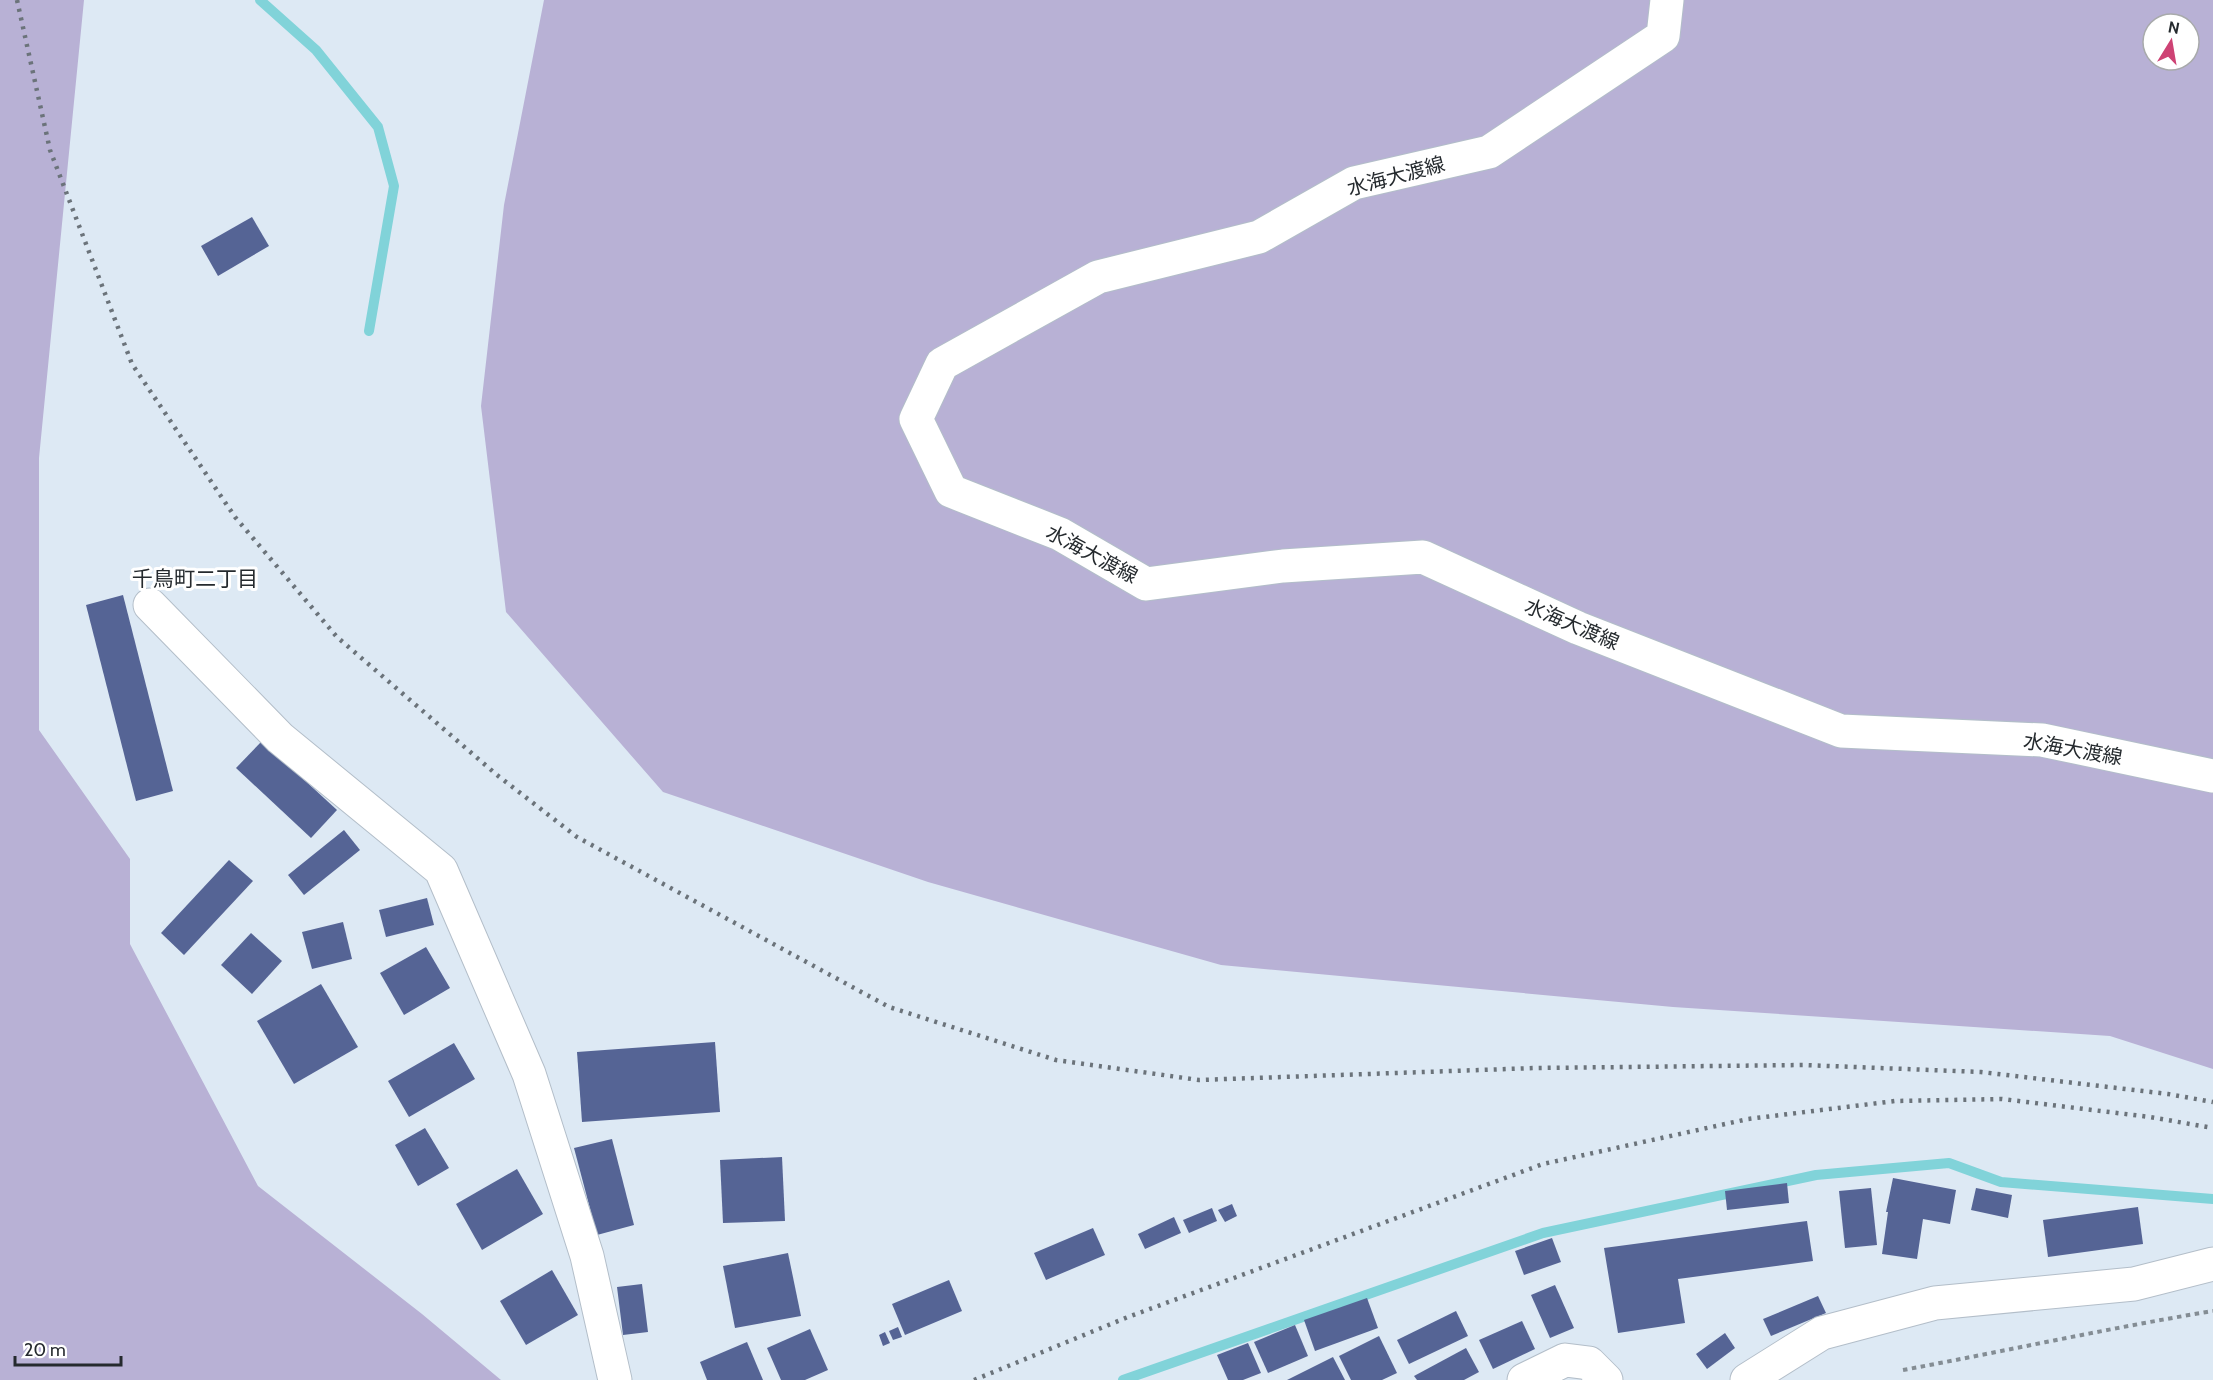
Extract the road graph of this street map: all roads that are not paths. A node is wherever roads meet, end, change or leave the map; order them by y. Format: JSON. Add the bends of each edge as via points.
{"nodes":[{"id":1,"x":1667,"y":0,"type":"edge"},
{"id":2,"x":150,"y":605,"type":"dead end"},
{"id":3,"x":2213,"y":776,"type":"edge"},
{"id":4,"x":2213,"y":1263,"type":"edge"},
{"id":5,"x":615,"y":1380,"type":"edge"},
{"id":6,"x":1524,"y":1380,"type":"edge"},
{"id":7,"x":1606,"y":1380,"type":"edge"},
{"id":8,"x":1746,"y":1380,"type":"edge"}],
"edges":[{"from":1,"to":3,"type":"main road","name":"水海大渡線","via":[[1663,36],[1490,152],[1354,183],[1259,237],[1098,277],[942,364],[916,419],[951,491],[1060,534],[1146,584],[1283,566],[1423,557],[1578,628],[1841,731],[2042,740]]},
{"from":2,"to":5,"type":"main road","via":[[280,738],[441,870],[529,1074],[587,1256]]},
{"from":4,"to":8,"type":"main road","via":[[2134,1284],[1935,1303],[1822,1333]]},
{"from":6,"to":7,"type":"main road","via":[[1565,1360],[1589,1363]]}]}
